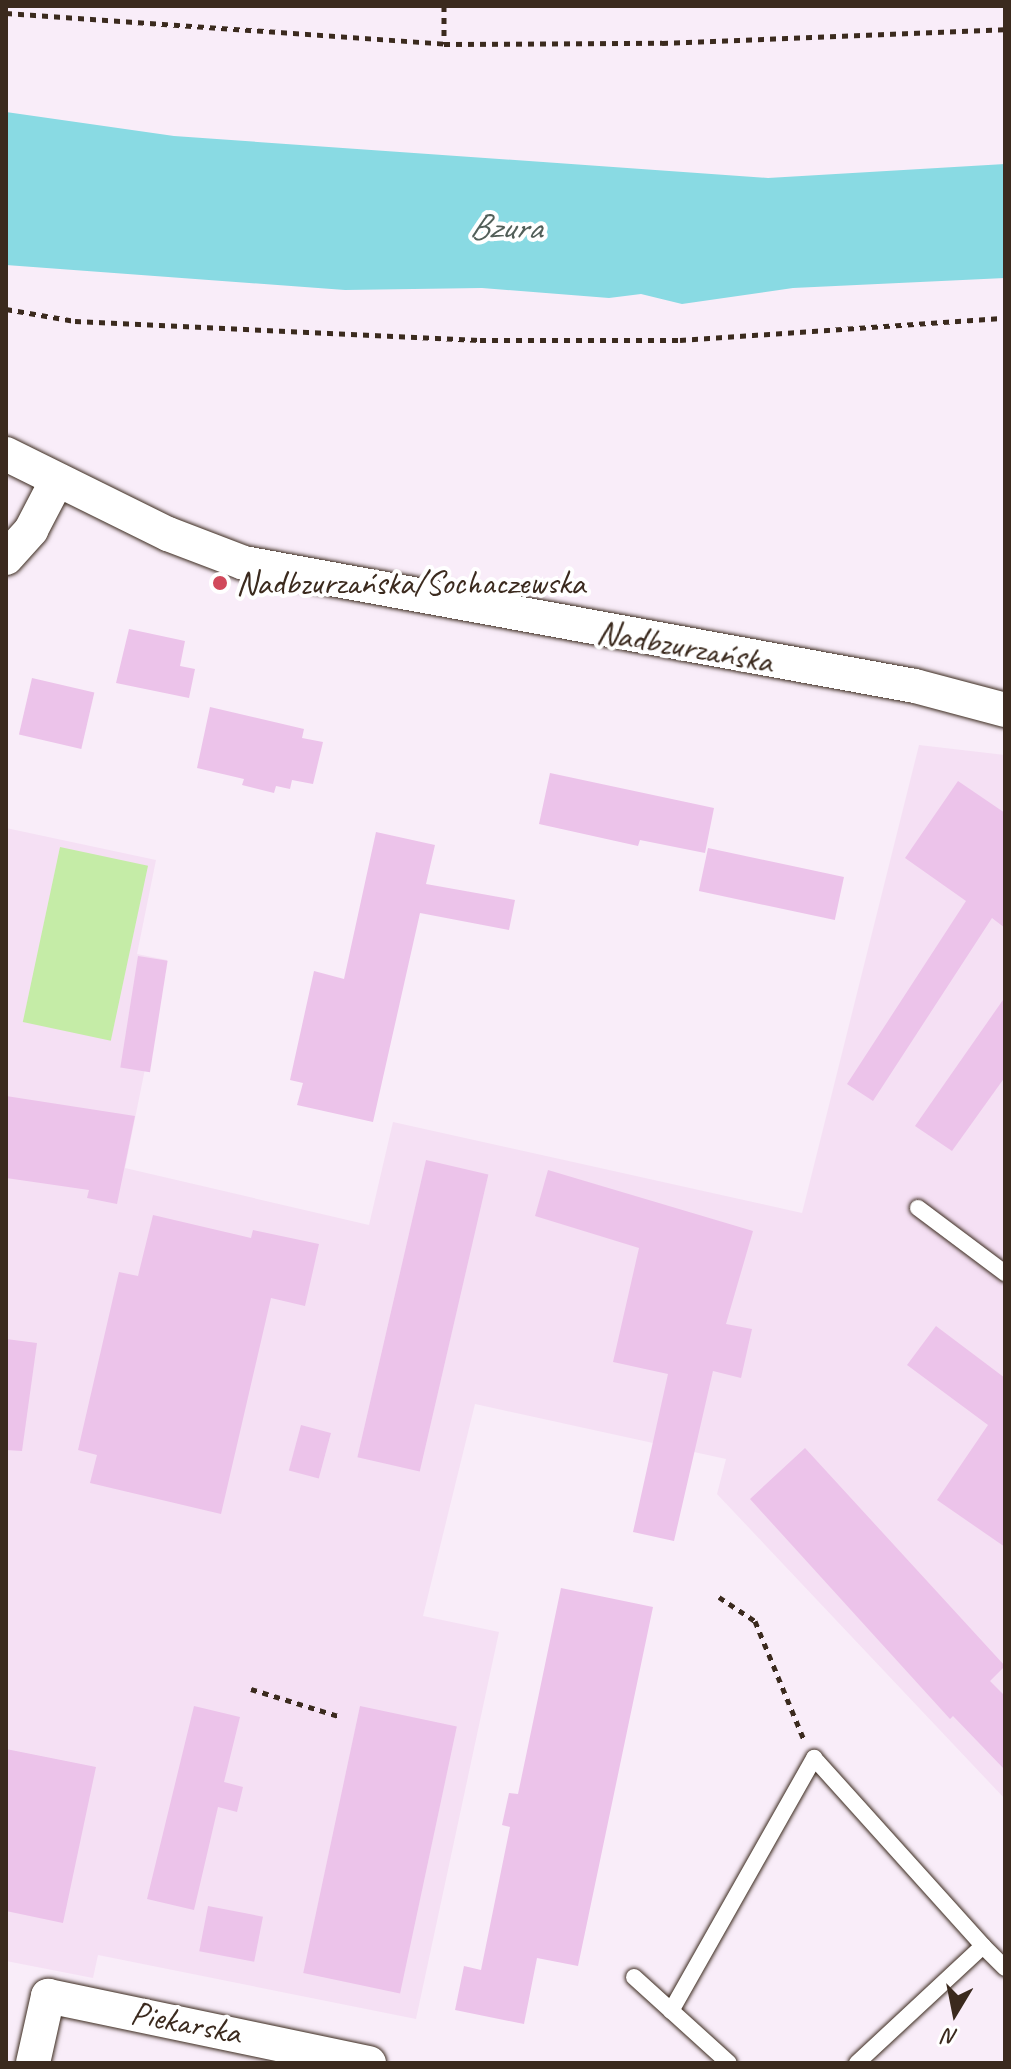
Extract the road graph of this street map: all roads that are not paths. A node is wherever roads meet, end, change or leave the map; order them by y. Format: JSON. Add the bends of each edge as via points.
{"nodes":[{"id":1,"x":6,"y":454,"type":"edge"},
{"id":2,"x":57,"y":480,"type":"junction"},
{"id":3,"x":6,"y":558,"type":"edge"},
{"id":4,"x":1005,"y":710,"type":"edge"},
{"id":5,"x":918,"y":1208,"type":"dead end"},
{"id":6,"x":1005,"y":1273,"type":"edge"},
{"id":7,"x":983,"y":1946,"type":"junction"},
{"id":8,"x":1005,"y":1968,"type":"edge"},
{"id":9,"x":634,"y":1977,"type":"dead end"},
{"id":10,"x":671,"y":2011,"type":"junction"},
{"id":11,"x":33,"y":2063,"type":"edge"},
{"id":12,"x":369,"y":2063,"type":"edge"},
{"id":13,"x":729,"y":2063,"type":"edge"},
{"id":14,"x":857,"y":2063,"type":"edge"}],
"edges":[{"from":1,"to":2,"type":"street","name":"Nadbzurzańska"},
{"from":2,"to":3,"type":"street","via":[[31,530]]},
{"from":2,"to":4,"type":"street","name":"Nadbzurzańska","via":[[168,534],[259,567],[915,686]]},
{"from":5,"to":6,"type":"lane"},
{"from":7,"to":8,"type":"lane"},
{"from":7,"to":10,"type":"lane","via":[[814,1758]]},
{"from":7,"to":14,"type":"lane"},
{"from":9,"to":10,"type":"lane"},
{"from":10,"to":13,"type":"lane"},
{"from":11,"to":12,"type":"street","name":"Piekarska","via":[[48,1996]]}]}
